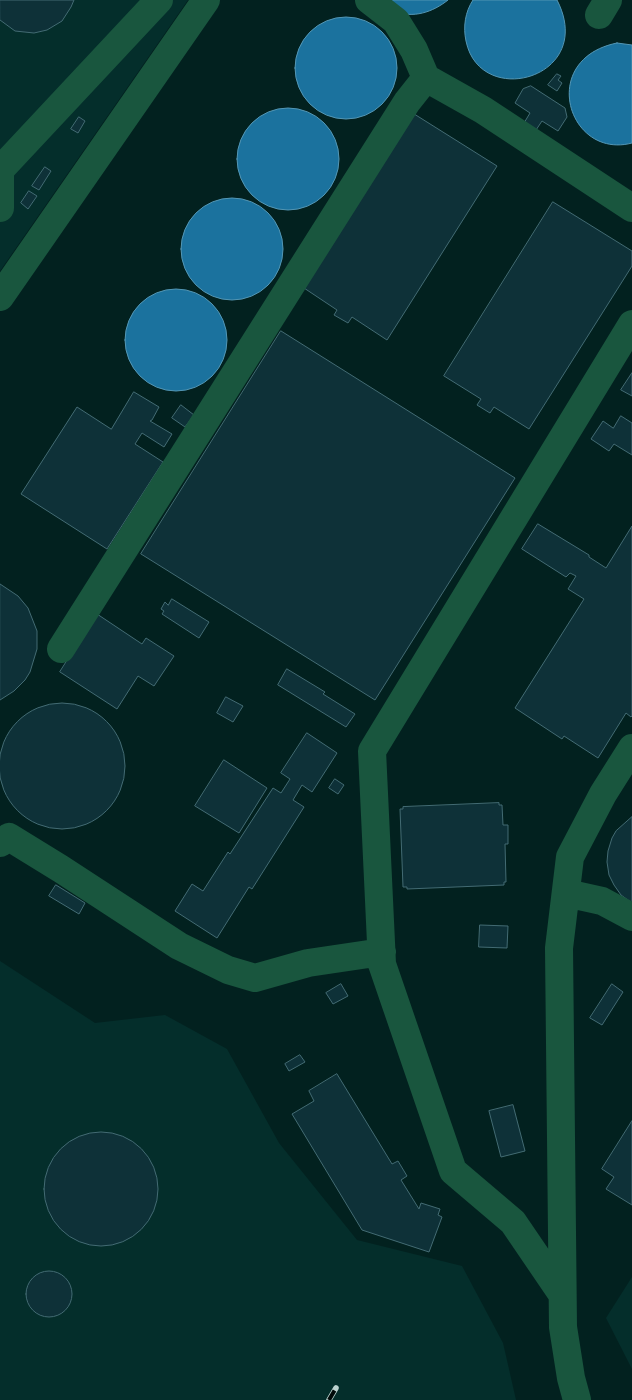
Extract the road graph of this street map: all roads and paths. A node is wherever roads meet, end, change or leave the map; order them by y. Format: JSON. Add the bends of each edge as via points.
{"nodes":[{"id":1,"x":159,"y":0,"type":"edge"},
{"id":2,"x":206,"y":0,"type":"edge"},
{"id":3,"x":369,"y":0,"type":"edge"},
{"id":4,"x":426,"y":78,"type":"junction"},
{"id":5,"x":1,"y":168,"type":"edge"},
{"id":6,"x":0,"y":208,"type":"edge"},
{"id":7,"x":632,"y":208,"type":"edge"},
{"id":8,"x":0,"y":297,"type":"edge"},
{"id":9,"x":632,"y":324,"type":"edge"},
{"id":10,"x":60,"y":649,"type":"dead end"},
{"id":11,"x":632,"y":748,"type":"edge"},
{"id":12,"x":0,"y":843,"type":"edge"},
{"id":13,"x":566,"y":893,"type":"junction"},
{"id":14,"x":632,"y":917,"type":"edge"},
{"id":15,"x":382,"y":952,"type":"junction"},
{"id":16,"x":562,"y":1294,"type":"junction"},
{"id":17,"x":577,"y":1400,"type":"edge"}],
"edges":[{"from":1,"to":5,"type":"lane"},
{"from":2,"to":8,"type":"lane"},
{"from":3,"to":4,"type":"lane","via":[[396,21]]},
{"from":4,"to":7,"type":"lane","via":[[483,110]]},
{"from":4,"to":10,"type":"lane","via":[[407,102]]},
{"from":5,"to":6,"type":"lane"},
{"from":9,"to":15,"type":"lane","via":[[372,751]]},
{"from":11,"to":13,"type":"lane","via":[[570,857]]},
{"from":12,"to":15,"type":"lane","via":[[9,836],[179,946],[237,973],[255,978],[308,962]]},
{"from":13,"to":14,"type":"lane","via":[[602,901]]},
{"from":13,"to":16,"type":"lane","via":[[559,948]]},
{"from":15,"to":16,"type":"lane","via":[[382,964],[453,1171],[513,1222]]},
{"from":16,"to":17,"type":"lane","via":[[563,1327]]}]}
